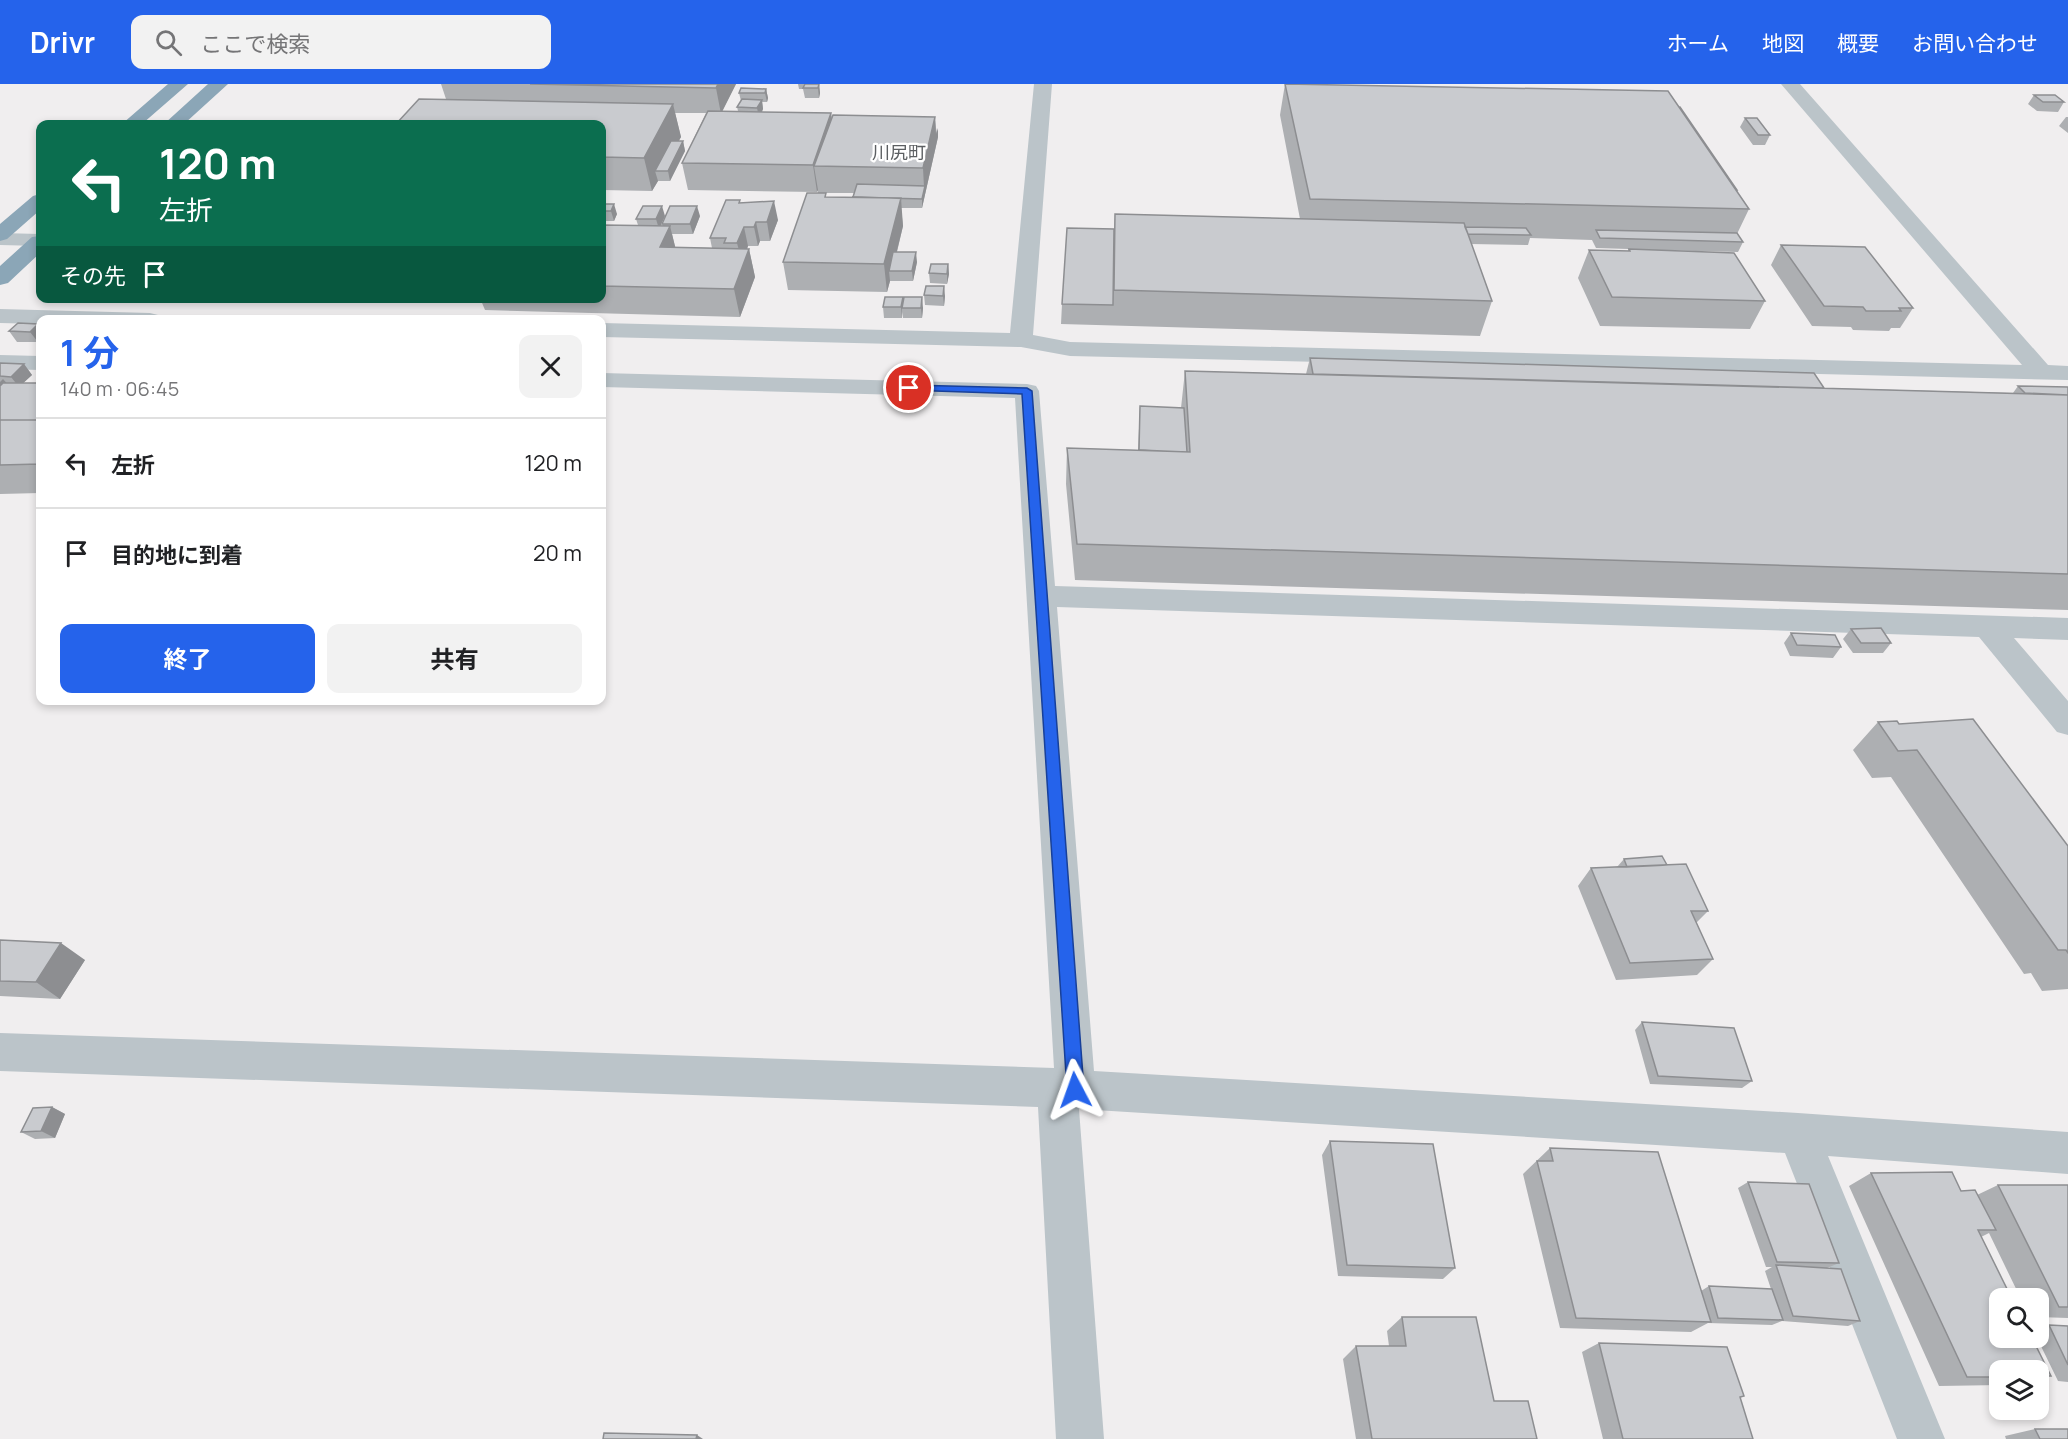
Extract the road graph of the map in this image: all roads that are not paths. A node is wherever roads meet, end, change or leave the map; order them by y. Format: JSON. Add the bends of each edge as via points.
{"nodes":[{"id":1,"x":178,"y":84,"type":"edge"},
{"id":2,"x":219,"y":84,"type":"edge"},
{"id":3,"x":1042,"y":84,"type":"edge"},
{"id":4,"x":1790,"y":84,"type":"edge"},
{"id":5,"x":135,"y":120,"type":"edge"},
{"id":6,"x":178,"y":120,"type":"edge"},
{"id":7,"x":36,"y":204,"type":"edge"},
{"id":8,"x":0,"y":237,"type":"edge"},
{"id":9,"x":36,"y":241,"type":"edge"},
{"id":10,"x":36,"y":245,"type":"edge"},
{"id":11,"x":0,"y":278,"type":"edge"},
{"id":12,"x":0,"y":316,"type":"edge"},
{"id":13,"x":36,"y":317,"type":"edge"},
{"id":14,"x":606,"y":330,"type":"edge"},
{"id":15,"x":1021,"y":340,"type":"junction"},
{"id":16,"x":0,"y":362,"type":"edge"},
{"id":17,"x":36,"y":363,"type":"edge"},
{"id":18,"x":2041,"y":372,"type":"junction"},
{"id":19,"x":2068,"y":373,"type":"edge"},
{"id":20,"x":606,"y":380,"type":"edge"},
{"id":21,"x":1041,"y":596,"type":"junction"},
{"id":22,"x":1987,"y":626,"type":"junction"},
{"id":23,"x":2068,"y":629,"type":"edge"},
{"id":24,"x":2068,"y":723,"type":"edge"},
{"id":25,"x":0,"y":1052,"type":"edge"},
{"id":26,"x":1066,"y":1089,"type":"junction"},
{"id":27,"x":1798,"y":1133,"type":"junction"},
{"id":28,"x":2068,"y":1153,"type":"edge"},
{"id":29,"x":1080,"y":1439,"type":"edge"},
{"id":30,"x":1921,"y":1439,"type":"edge"}],
"edges":[{"from":1,"to":5,"type":"highway"},
{"from":2,"to":6,"type":"highway"},
{"from":3,"to":15,"type":"street"},
{"from":4,"to":18,"type":"street"},
{"from":7,"to":8,"type":"highway"},
{"from":8,"to":9,"type":"street"},
{"from":10,"to":11,"type":"highway"},
{"from":12,"to":13,"type":"street"},
{"from":14,"to":15,"type":"street"},
{"from":15,"to":18,"type":"street","via":[[1070,349]]},
{"from":16,"to":17,"type":"street"},
{"from":18,"to":19,"type":"street"},
{"from":20,"to":21,"type":"street","via":[[1027,391]]},
{"from":21,"to":22,"type":"street"},
{"from":21,"to":26,"type":"street"},
{"from":22,"to":23,"type":"street"},
{"from":22,"to":24,"type":"street"},
{"from":25,"to":26,"type":"street"},
{"from":26,"to":27,"type":"street"},
{"from":26,"to":29,"type":"street"},
{"from":27,"to":28,"type":"street"},
{"from":27,"to":30,"type":"street"}]}
